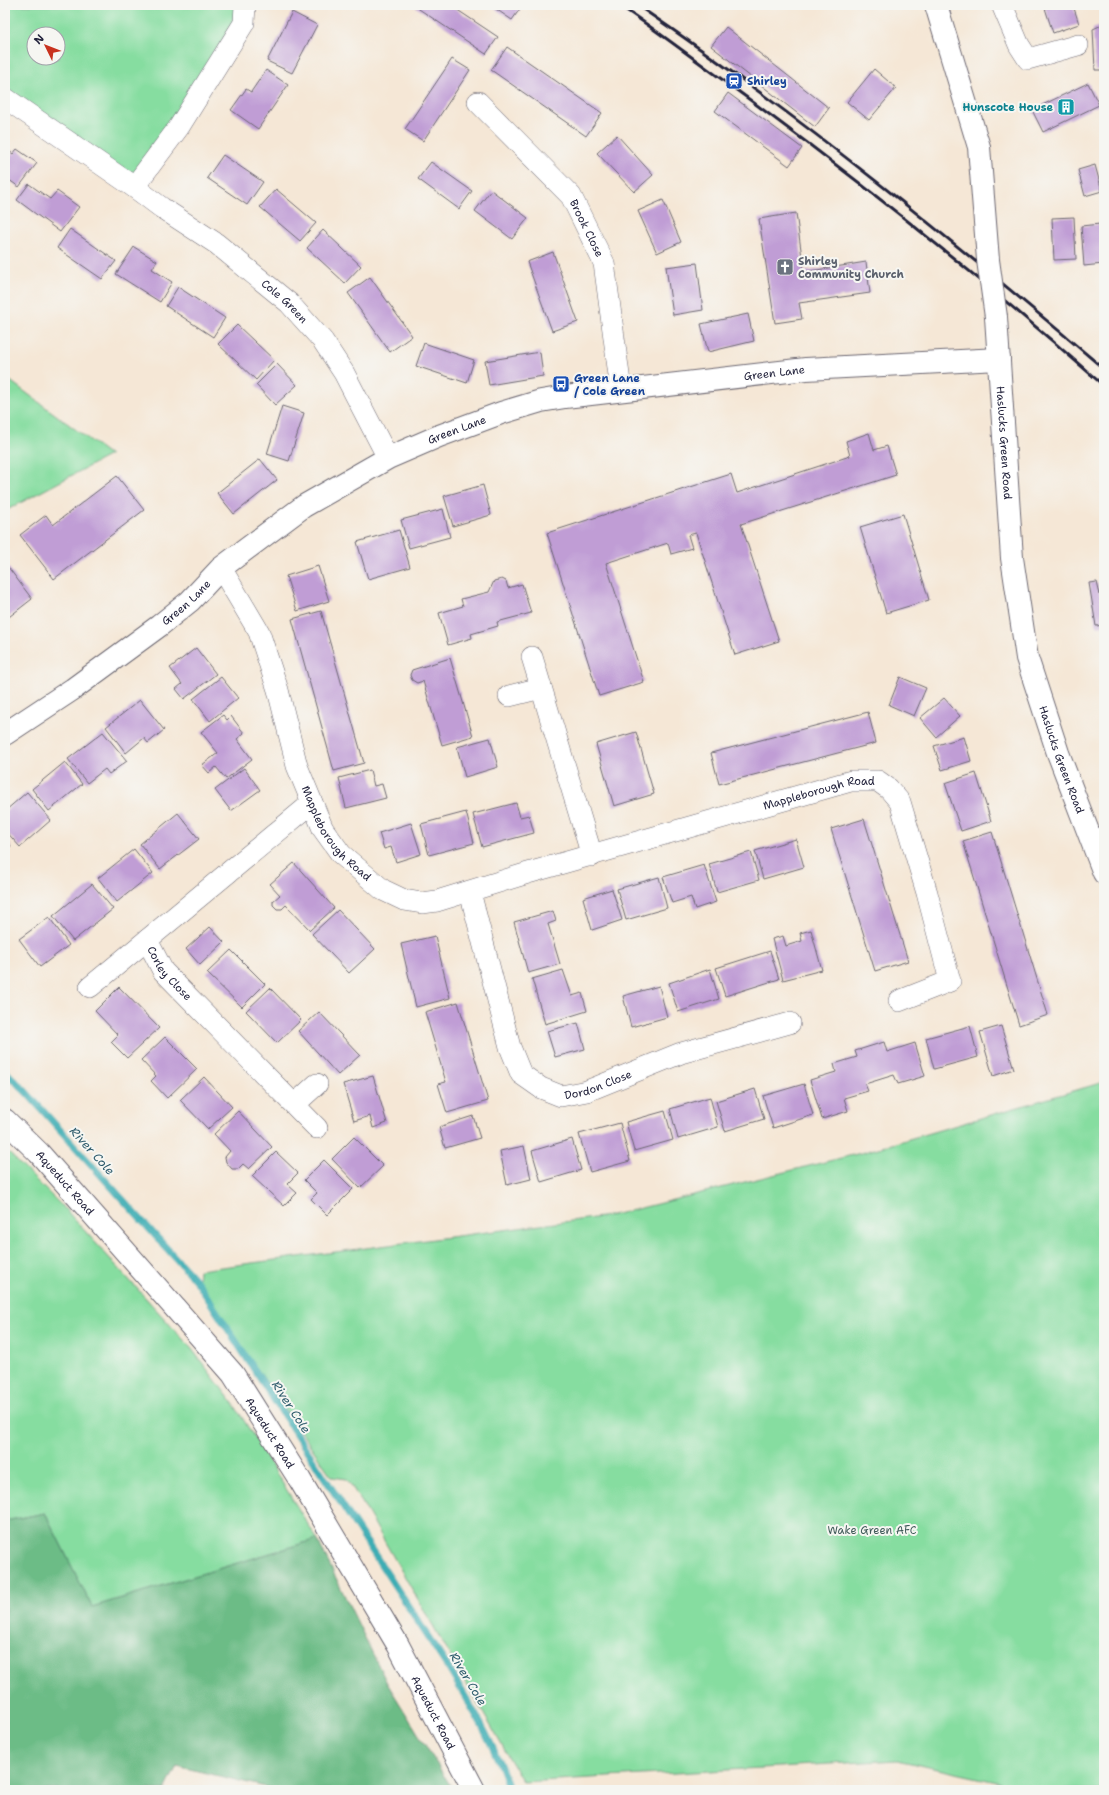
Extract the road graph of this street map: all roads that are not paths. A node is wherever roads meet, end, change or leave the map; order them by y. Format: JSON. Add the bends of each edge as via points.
{"nodes":[{"id":1,"x":245,"y":5,"type":"edge"},
{"id":2,"x":936,"y":5,"type":"edge"},
{"id":3,"x":1002,"y":5,"type":"edge"},
{"id":4,"x":1078,"y":45,"type":"dead end"},
{"id":5,"x":5,"y":98,"type":"edge"},
{"id":6,"x":478,"y":102,"type":"dead end"},
{"id":7,"x":134,"y":187,"type":"junction"},
{"id":8,"x":999,"y":359,"type":"junction"},
{"id":9,"x":621,"y":390,"type":"junction"},
{"id":10,"x":388,"y":458,"type":"junction"},
{"id":11,"x":221,"y":568,"type":"junction"},
{"id":12,"x":532,"y":657,"type":"dead end"},
{"id":13,"x":541,"y":688,"type":"junction"},
{"id":14,"x":509,"y":696,"type":"dead end"},
{"id":15,"x":5,"y":734,"type":"edge"},
{"id":16,"x":312,"y":803,"type":"junction"},
{"id":17,"x":592,"y":856,"type":"junction"},
{"id":18,"x":1104,"y":873,"type":"edge"},
{"id":19,"x":470,"y":892,"type":"junction"},
{"id":20,"x":147,"y":940,"type":"junction"},
{"id":21,"x":90,"y":987,"type":"dead end"},
{"id":22,"x":899,"y":1001,"type":"dead end"},
{"id":23,"x":790,"y":1023,"type":"dead end"},
{"id":24,"x":317,"y":1084,"type":"dead end"},
{"id":25,"x":295,"y":1104,"type":"junction"},
{"id":26,"x":5,"y":1120,"type":"edge"},
{"id":27,"x":317,"y":1128,"type":"dead end"},
{"id":28,"x":474,"y":1790,"type":"edge"}],
"edges":[{"from":1,"to":7,"type":"street","via":[[244,23],[179,127]]},
{"from":2,"to":8,"type":"street","name":"Haslucks Green Road","bridge":true,"via":[[979,147]]},
{"from":3,"to":4,"type":"street","via":[[1019,45],[1028,59]]},
{"from":5,"to":7,"type":"street","name":"Cole Green"},
{"from":6,"to":9,"type":"street","name":"Brook Close","via":[[571,196],[604,263]]},
{"from":7,"to":10,"type":"street","name":"Cole Green","via":[[217,244],[289,303],[323,341],[344,373]]},
{"from":8,"to":9,"type":"street","name":"Green Lane","via":[[806,369]]},
{"from":8,"to":18,"type":"street","name":"Haslucks Green Road","via":[[1012,558],[1027,658],[1058,753]]},
{"from":9,"to":10,"type":"street","name":"Green Lane","via":[[541,401],[501,413]]},
{"from":10,"to":11,"type":"street","name":"Green Lane","via":[[304,506]]},
{"from":11,"to":15,"type":"street","name":"Green Lane","via":[[190,601],[159,626],[73,689]]},
{"from":11,"to":16,"type":"street","name":"Mappleborough Road","via":[[259,632],[278,690],[297,766]]},
{"from":12,"to":13,"type":"street"},
{"from":13,"to":14,"type":"street"},
{"from":13,"to":17,"type":"street"},
{"from":16,"to":19,"type":"street","name":"Mappleborough Road","via":[[323,829],[341,854],[382,890],[404,900],[422,903]]},
{"from":16,"to":20,"type":"street","name":"Corley Close"},
{"from":17,"to":19,"type":"street","name":"Mappleborough Road"},
{"from":17,"to":22,"type":"street","name":"Mappleborough Road","via":[[851,781],[878,781],[900,802],[950,981]]},
{"from":19,"to":23,"type":"street","name":"Dordon Close","via":[[510,1047],[521,1074],[541,1088],[561,1096],[587,1091],[681,1053]]},
{"from":20,"to":21,"type":"street"},
{"from":20,"to":25,"type":"street","name":"Corley Close","via":[[163,972]]},
{"from":24,"to":25,"type":"street"},
{"from":25,"to":27,"type":"street","name":"Corley Close"},
{"from":26,"to":28,"type":"street","name":"Aqueduct Road","via":[[39,1153],[233,1374],[300,1480],[398,1645]]}]}
